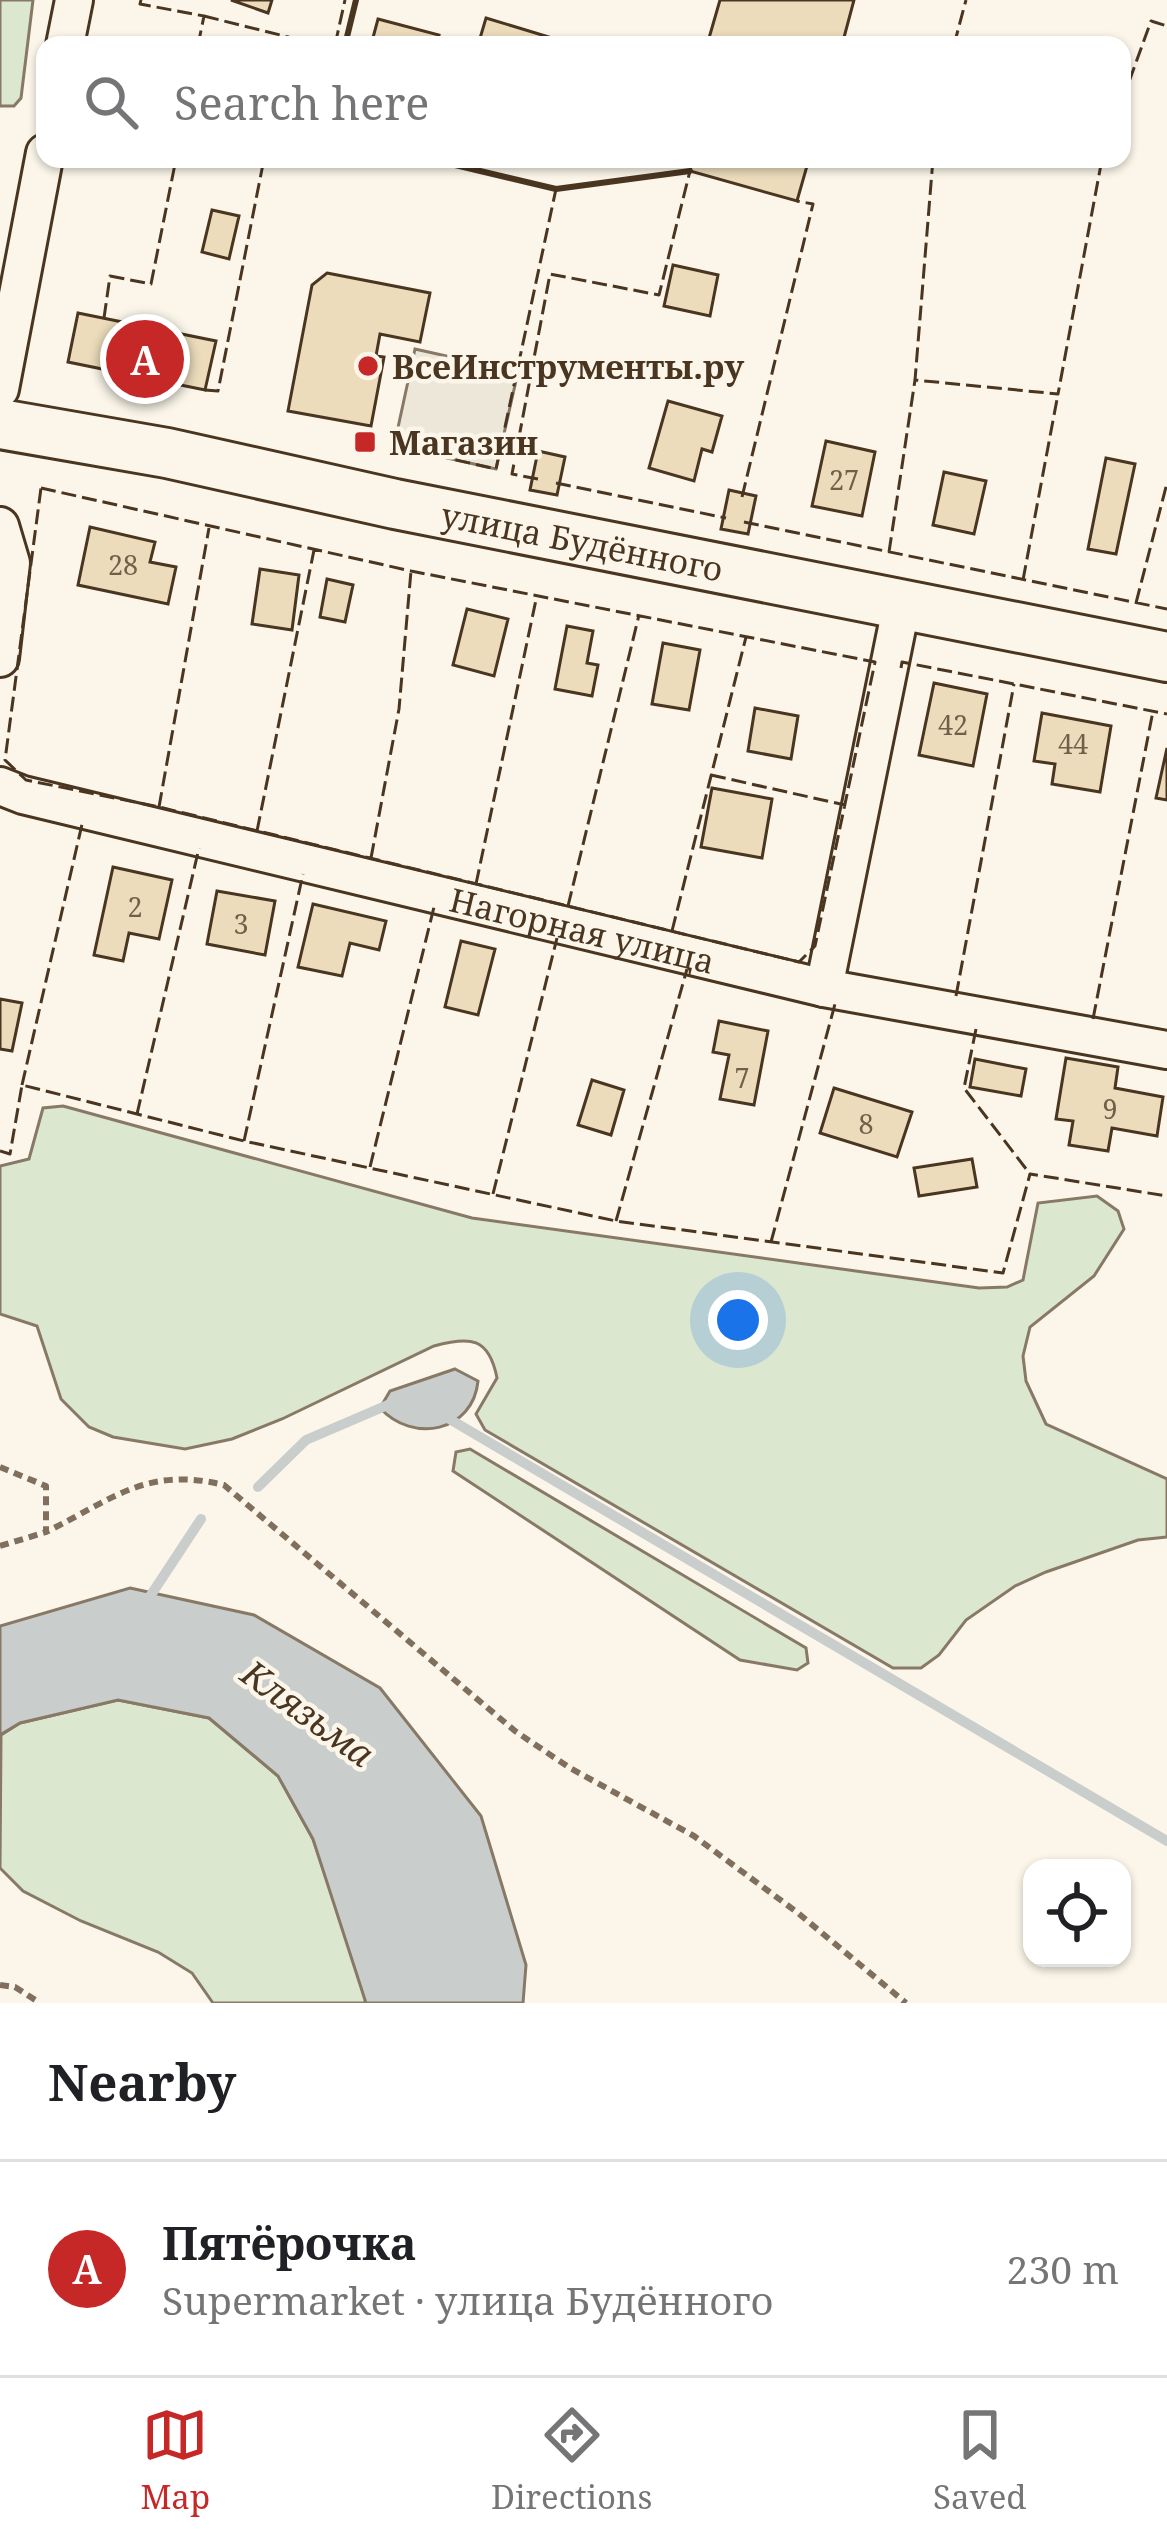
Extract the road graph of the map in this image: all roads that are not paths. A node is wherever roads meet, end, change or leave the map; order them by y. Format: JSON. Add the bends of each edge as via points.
{"nodes":[{"id":1,"x":74,"y":0,"type":"edge"},
{"id":2,"x":67,"y":36,"type":"edge"},
{"id":3,"x":42,"y":168,"type":"edge"},
{"id":4,"x":0,"y":389,"type":"edge"},
{"id":5,"x":0,"y":424,"type":"edge"},
{"id":6,"x":0,"y":526,"type":"edge"},
{"id":7,"x":902,"y":603,"type":"junction"},
{"id":8,"x":1167,"y":657,"type":"edge"},
{"id":9,"x":0,"y":658,"type":"edge"},
{"id":10,"x":0,"y":786,"type":"edge"},
{"id":11,"x":824,"y":988,"type":"junction"},
{"id":12,"x":1167,"y":1050,"type":"edge"}],
"edges":[{"from":1,"to":2,"type":"street"},
{"from":3,"to":4,"type":"street"},
{"from":5,"to":7,"type":"main road","name":"улица Будённого"},
{"from":6,"to":9,"type":"street","via":[[11,563]]},
{"from":7,"to":8,"type":"main road","name":"улица Будённого"},
{"from":7,"to":11,"type":"street"},
{"from":10,"to":11,"type":"street","name":"Нагорная улица"},
{"from":11,"to":12,"type":"street","name":"Нагорная улица"}]}
